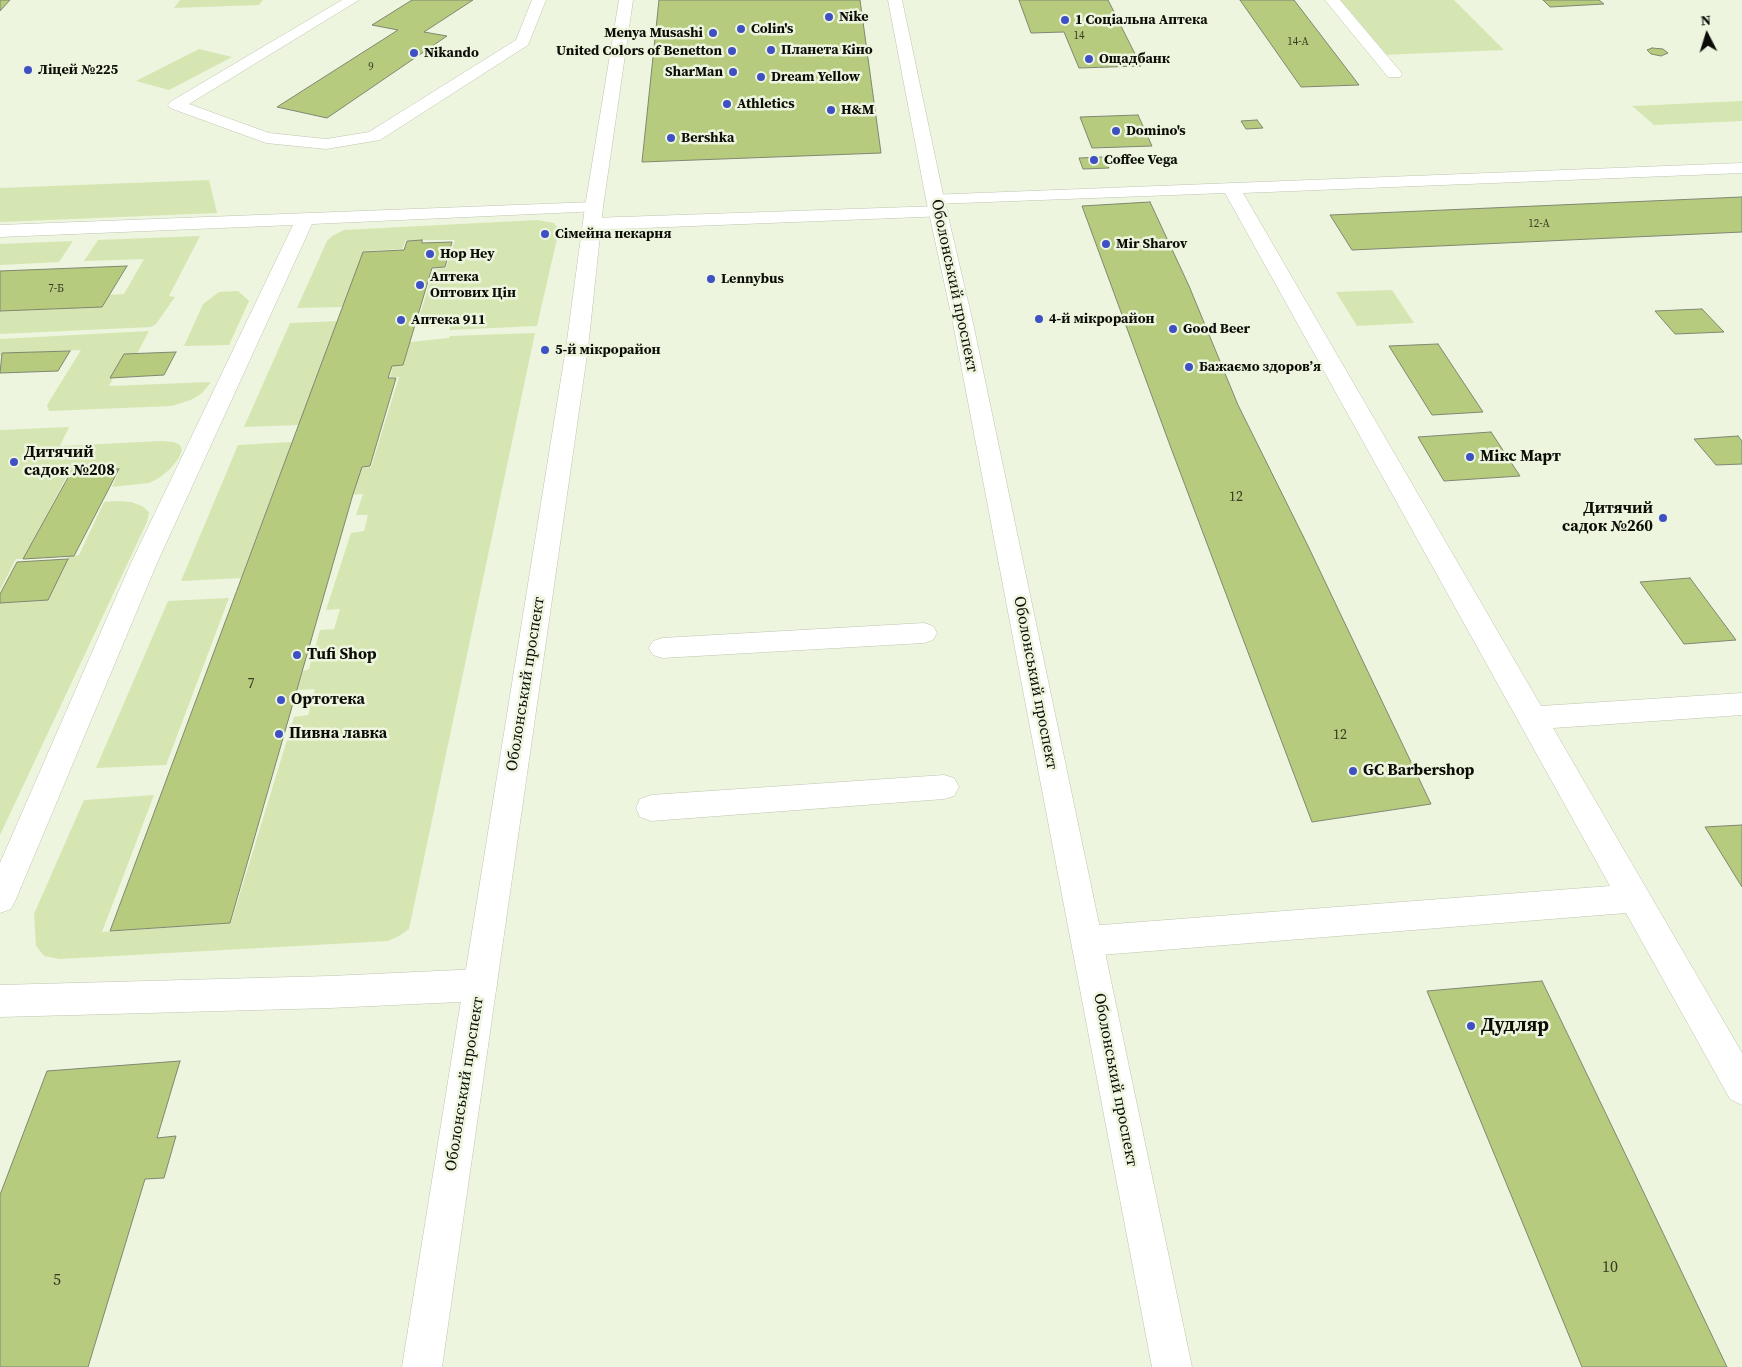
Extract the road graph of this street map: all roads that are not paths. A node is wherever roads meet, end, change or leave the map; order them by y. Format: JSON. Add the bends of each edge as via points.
{"nodes":[{"id":1,"x":352,"y":0,"type":"edge"},
{"id":2,"x":539,"y":0,"type":"edge"},
{"id":3,"x":626,"y":0,"type":"edge"},
{"id":4,"x":895,"y":0,"type":"edge"},
{"id":5,"x":1332,"y":0,"type":"edge"},
{"id":6,"x":1394,"y":74,"type":"dead end"},
{"id":7,"x":1742,"y":168,"type":"edge"},
{"id":8,"x":1231,"y":188,"type":"junction"},
{"id":9,"x":937,"y":205,"type":"junction"},
{"id":10,"x":593,"y":216,"type":"junction"},
{"id":11,"x":305,"y":220,"type":"junction"},
{"id":12,"x":0,"y":231,"type":"edge"},
{"id":13,"x":924,"y":633,"type":"dead end"},
{"id":14,"x":662,"y":648,"type":"dead end"},
{"id":15,"x":1742,"y":704,"type":"edge"},
{"id":16,"x":1532,"y":718,"type":"junction"},
{"id":17,"x":944,"y":787,"type":"dead end"},
{"id":18,"x":651,"y":808,"type":"dead end"},
{"id":19,"x":1634,"y":898,"type":"junction"},
{"id":20,"x":0,"y":899,"type":"edge"},
{"id":21,"x":1088,"y":941,"type":"junction"},
{"id":22,"x":480,"y":985,"type":"junction"},
{"id":23,"x":0,"y":1001,"type":"edge"},
{"id":24,"x":1742,"y":1087,"type":"edge"},
{"id":25,"x":422,"y":1367,"type":"edge"},
{"id":26,"x":1172,"y":1367,"type":"edge"}],
"edges":[{"from":1,"to":2,"type":"main road","via":[[176,105],[266,138],[326,144],[374,136],[523,42]]},
{"from":3,"to":10,"type":"main road","name":"Оболонський проспект"},
{"from":4,"to":9,"type":"main road","name":"Оболонський проспект"},
{"from":5,"to":6,"type":"main road"},
{"from":7,"to":8,"type":"main road"},
{"from":8,"to":9,"type":"main road"},
{"from":8,"to":16,"type":"main road"},
{"from":9,"to":10,"type":"main road"},
{"from":9,"to":21,"type":"main road","name":"Оболонський проспект"},
{"from":10,"to":11,"type":"main road"},
{"from":10,"to":22,"type":"main road","name":"Оболонський проспект","via":[[578,348]]},
{"from":11,"to":12,"type":"main road"},
{"from":11,"to":20,"type":"main road","via":[[144,563]]},
{"from":13,"to":14,"type":"main road"},
{"from":15,"to":16,"type":"main road"},
{"from":16,"to":19,"type":"main road"},
{"from":17,"to":18,"type":"main road"},
{"from":19,"to":21,"type":"main road"},
{"from":19,"to":24,"type":"main road"},
{"from":21,"to":26,"type":"main road","name":"Оболонський проспект"},
{"from":22,"to":23,"type":"main road"},
{"from":22,"to":25,"type":"main road","name":"Оболонський проспект"}]}
